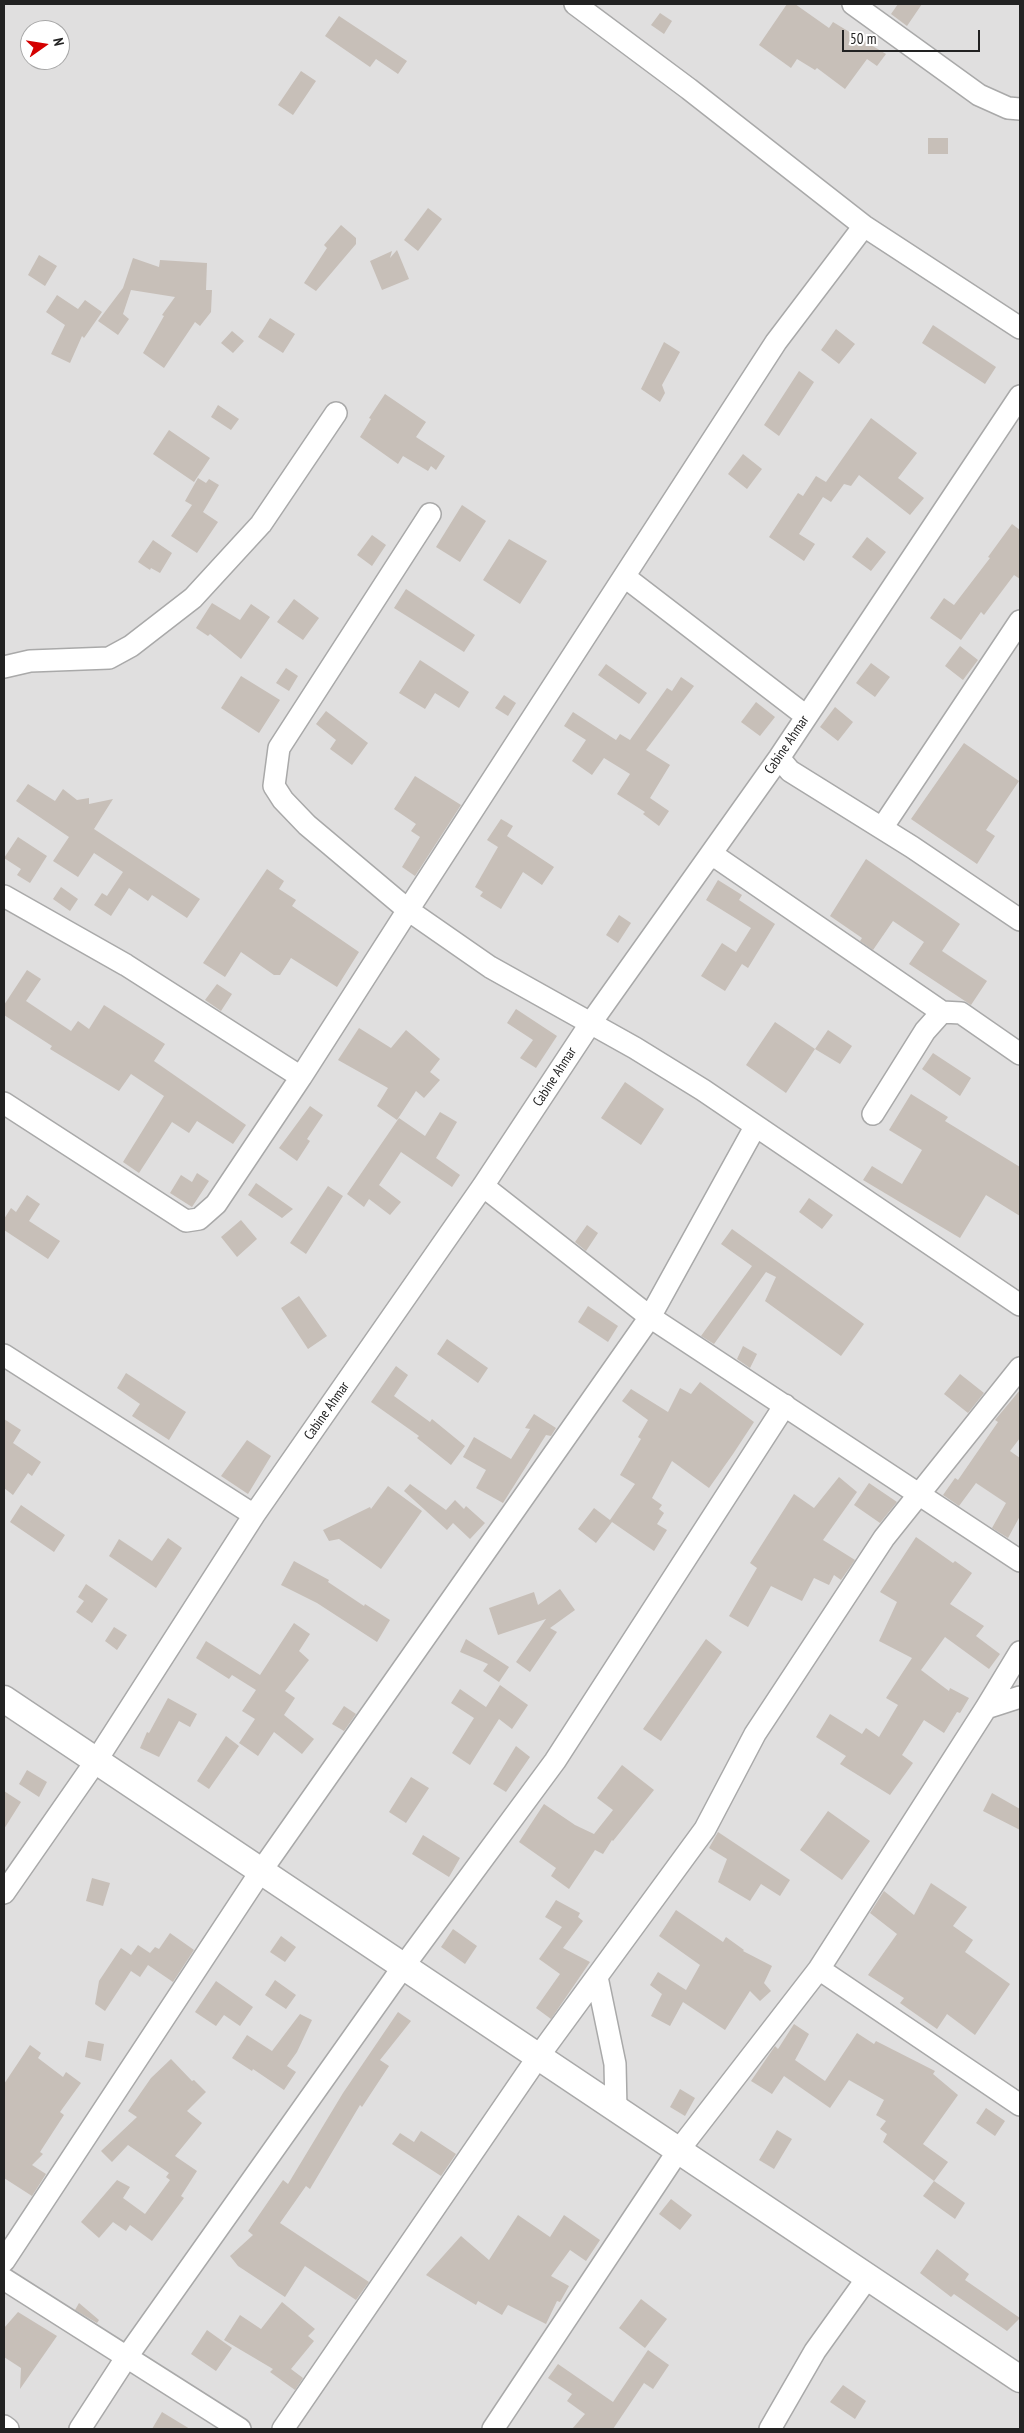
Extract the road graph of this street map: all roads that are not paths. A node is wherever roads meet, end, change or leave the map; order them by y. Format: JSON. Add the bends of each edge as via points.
{"nodes":[{"id":1,"x":574,"y":4,"type":"edge"},
{"id":2,"x":853,"y":4,"type":"edge"},
{"id":3,"x":1020,"y":109,"type":"edge"},
{"id":4,"x":864,"y":226,"type":"junction"},
{"id":5,"x":1020,"y":328,"type":"edge"},
{"id":6,"x":1020,"y":396,"type":"edge"},
{"id":7,"x":336,"y":412,"type":"dead end"},
{"id":8,"x":430,"y":514,"type":"dead end"},
{"id":9,"x":625,"y":577,"type":"junction"},
{"id":10,"x":1020,"y":621,"type":"edge"},
{"id":11,"x":4,"y":667,"type":"edge"},
{"id":12,"x":806,"y":716,"type":"junction"},
{"id":13,"x":779,"y":758,"type":"junction"},
{"id":14,"x":882,"y":828,"type":"junction"},
{"id":15,"x":710,"y":856,"type":"junction"},
{"id":16,"x":4,"y":896,"type":"edge"},
{"id":17,"x":408,"y":910,"type":"junction"},
{"id":18,"x":1020,"y":920,"type":"edge"},
{"id":19,"x":942,"y":1012,"type":"junction"},
{"id":20,"x":590,"y":1024,"type":"junction"},
{"id":21,"x":1020,"y":1054,"type":"edge"},
{"id":22,"x":301,"y":1077,"type":"junction"},
{"id":23,"x":4,"y":1103,"type":"edge"},
{"id":24,"x":873,"y":1114,"type":"dead end"},
{"id":25,"x":755,"y":1127,"type":"junction"},
{"id":26,"x":483,"y":1186,"type":"junction"},
{"id":27,"x":1020,"y":1305,"type":"edge"},
{"id":28,"x":650,"y":1317,"type":"junction"},
{"id":29,"x":4,"y":1355,"type":"edge"},
{"id":30,"x":1020,"y":1368,"type":"edge"},
{"id":31,"x":785,"y":1405,"type":"junction"},
{"id":32,"x":920,"y":1493,"type":"junction"},
{"id":33,"x":254,"y":1515,"type":"junction"},
{"id":34,"x":1020,"y":1561,"type":"edge"},
{"id":35,"x":1020,"y":1652,"type":"edge"},
{"id":36,"x":1020,"y":1697,"type":"edge"},
{"id":37,"x":4,"y":1699,"type":"edge"},
{"id":38,"x":986,"y":1708,"type":"junction"},
{"id":39,"x":96,"y":1761,"type":"junction"},
{"id":40,"x":261,"y":1871,"type":"junction"},
{"id":41,"x":4,"y":1893,"type":"edge"},
{"id":42,"x":403,"y":1967,"type":"junction"},
{"id":43,"x":819,"y":1969,"type":"junction"},
{"id":44,"x":597,"y":1976,"type":"junction"},
{"id":45,"x":538,"y":2057,"type":"junction"},
{"id":46,"x":1020,"y":2105,"type":"edge"},
{"id":47,"x":616,"y":2109,"type":"junction"},
{"id":48,"x":678,"y":2151,"type":"junction"},
{"id":49,"x":4,"y":2261,"type":"edge"},
{"id":50,"x":868,"y":2277,"type":"junction"},
{"id":51,"x":4,"y":2279,"type":"edge"},
{"id":52,"x":126,"y":2358,"type":"junction"},
{"id":53,"x":1020,"y":2379,"type":"edge"},
{"id":54,"x":511,"y":2400,"type":"junction"},
{"id":55,"x":4,"y":2426,"type":"edge"},
{"id":56,"x":8,"y":2429,"type":"edge"},
{"id":57,"x":80,"y":2429,"type":"edge"},
{"id":58,"x":240,"y":2429,"type":"edge"},
{"id":59,"x":284,"y":2429,"type":"edge"},
{"id":60,"x":493,"y":2429,"type":"edge"},
{"id":61,"x":502,"y":2429,"type":"edge"},
{"id":62,"x":770,"y":2429,"type":"edge"}],
"edges":[{"from":1,"to":4,"type":"street"},
{"from":2,"to":3,"type":"street","via":[[979,95],[1008,108]]},
{"from":4,"to":5,"type":"street"},
{"from":4,"to":9,"type":"street","via":[[776,342]]},
{"from":6,"to":12,"type":"street","name":"Cabine Ahmar"},
{"from":7,"to":11,"type":"street","via":[[262,524],[193,598],[131,646],[109,658],[30,662]]},
{"from":8,"to":17,"type":"street","via":[[279,748],[274,786],[282,800],[307,825]]},
{"from":9,"to":12,"type":"street"},
{"from":9,"to":17,"type":"street"},
{"from":10,"to":14,"type":"street"},
{"from":12,"to":13,"type":"street","name":"Cabine Ahmar"},
{"from":13,"to":14,"type":"street","via":[[790,771]]},
{"from":13,"to":15,"type":"street","name":"Cabine Ahmar"},
{"from":14,"to":18,"type":"street"},
{"from":15,"to":19,"type":"street","via":[[719,859]]},
{"from":15,"to":20,"type":"street","name":"Cabine Ahmar"},
{"from":16,"to":22,"type":"street","via":[[126,965]]},
{"from":17,"to":20,"type":"street","via":[[490,966]]},
{"from":17,"to":22,"type":"street"},
{"from":19,"to":21,"type":"street","via":[[961,1013]]},
{"from":19,"to":24,"type":"street","via":[[925,1031]]},
{"from":20,"to":25,"type":"street","via":[[676,1073]]},
{"from":20,"to":26,"type":"street","name":"Cabine Ahmar"},
{"from":22,"to":23,"type":"street","via":[[216,1204],[199,1219],[186,1221]]},
{"from":25,"to":27,"type":"street"},
{"from":25,"to":28,"type":"street"},
{"from":26,"to":28,"type":"street"},
{"from":26,"to":33,"type":"street","name":"Cabine Ahmar"},
{"from":28,"to":31,"type":"street"},
{"from":28,"to":40,"type":"street"},
{"from":29,"to":33,"type":"street"},
{"from":30,"to":32,"type":"street"},
{"from":31,"to":32,"type":"street"},
{"from":31,"to":42,"type":"street","via":[[554,1761]]},
{"from":32,"to":34,"type":"street"},
{"from":32,"to":44,"type":"street","via":[[884,1538],[755,1734],[705,1829]]},
{"from":33,"to":39,"type":"street","name":"Cabine Ahmar"},
{"from":35,"to":38,"type":"street"},
{"from":36,"to":38,"type":"street"},
{"from":37,"to":39,"type":"street"},
{"from":38,"to":43,"type":"street"},
{"from":39,"to":40,"type":"street"},
{"from":39,"to":41,"type":"street","name":"Cabine Ahmar"},
{"from":40,"to":42,"type":"street"},
{"from":40,"to":49,"type":"street"},
{"from":42,"to":45,"type":"street"},
{"from":42,"to":52,"type":"street"},
{"from":43,"to":46,"type":"street"},
{"from":43,"to":48,"type":"street"},
{"from":44,"to":45,"type":"street"},
{"from":44,"to":47,"type":"street","via":[[615,2064]]},
{"from":45,"to":47,"type":"street"},
{"from":45,"to":59,"type":"street"},
{"from":47,"to":48,"type":"street"},
{"from":48,"to":50,"type":"street"},
{"from":48,"to":54,"type":"street"},
{"from":50,"to":53,"type":"street"},
{"from":50,"to":62,"type":"street","via":[[815,2351]]},
{"from":51,"to":52,"type":"street"},
{"from":52,"to":57,"type":"street"},
{"from":52,"to":58,"type":"street"},
{"from":54,"to":60,"type":"street"},
{"from":54,"to":61,"type":"street"},
{"from":55,"to":56,"type":"street"}]}
